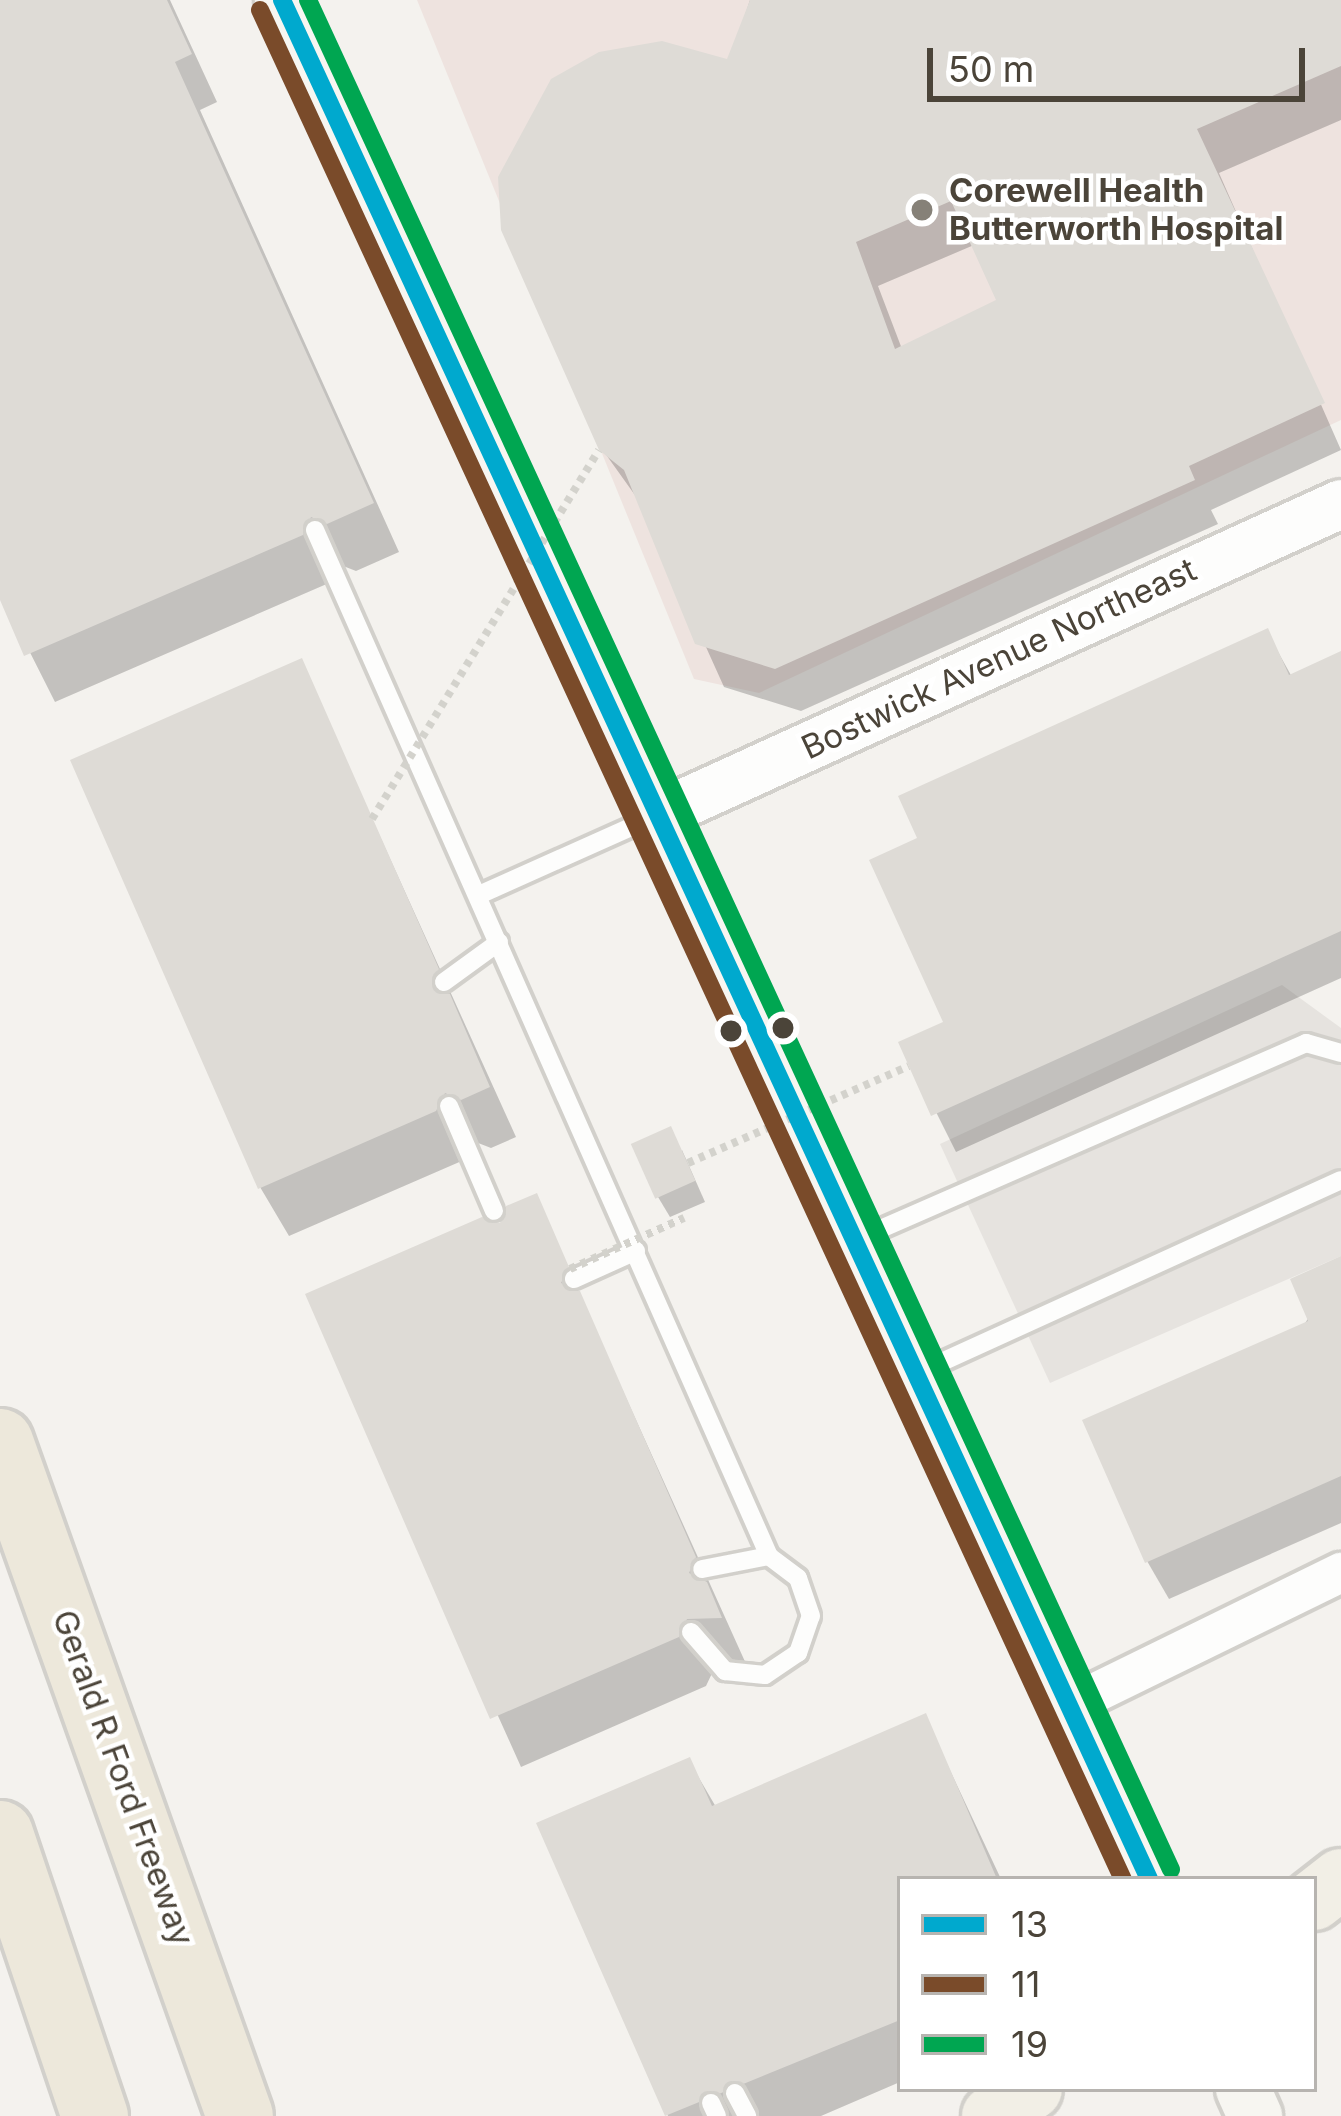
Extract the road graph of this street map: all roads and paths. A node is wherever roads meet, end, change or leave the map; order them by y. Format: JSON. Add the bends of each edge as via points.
{"nodes":[{"id":1,"x":282,"y":0,"type":"edge"},
{"id":2,"x":599,"y":450,"type":"dead end"},
{"id":3,"x":1341,"y":504,"type":"edge"},
{"id":4,"x":315,"y":530,"type":"dead end"},
{"id":5,"x":658,"y":815,"type":"junction"},
{"id":6,"x":372,"y":819,"type":"dead end"},
{"id":7,"x":479,"y":896,"type":"junction"},
{"id":8,"x":499,"y":942,"type":"junction"},
{"id":9,"x":445,"y":982,"type":"dead end"},
{"id":10,"x":1341,"y":1053,"type":"edge"},
{"id":11,"x":909,"y":1066,"type":"dead end"},
{"id":12,"x":448,"y":1106,"type":"dead end"},
{"id":13,"x":688,"y":1163,"type":"dead end"},
{"id":14,"x":1341,"y":1180,"type":"edge"},
{"id":15,"x":494,"y":1211,"type":"dead end"},
{"id":16,"x":684,"y":1218,"type":"dead end"},
{"id":17,"x":851,"y":1243,"type":"junction"},
{"id":18,"x":636,"y":1251,"type":"junction"},
{"id":19,"x":572,"y":1274,"type":"joint"},
{"id":20,"x":912,"y":1376,"type":"junction"},
{"id":21,"x":0,"y":1442,"type":"edge"},
{"id":22,"x":769,"y":1556,"type":"junction"},
{"id":23,"x":702,"y":1569,"type":"dead end"},
{"id":24,"x":1341,"y":1572,"type":"edge"},
{"id":25,"x":691,"y":1632,"type":"dead end"},
{"id":26,"x":1069,"y":1706,"type":"junction"},
{"id":27,"x":0,"y":1834,"type":"edge"},
{"id":28,"x":1149,"y":1876,"type":"edge"},
{"id":29,"x":1341,"y":1879,"type":"edge"},
{"id":30,"x":1317,"y":1898,"type":"edge"},
{"id":31,"x":735,"y":2092,"type":"dead end"},
{"id":32,"x":1028,"y":2092,"type":"edge"},
{"id":33,"x":95,"y":2116,"type":"edge"},
{"id":34,"x":240,"y":2116,"type":"edge"},
{"id":35,"x":747,"y":2116,"type":"edge"},
{"id":36,"x":992,"y":2116,"type":"edge"}],
"edges":[{"from":1,"to":5,"type":"main road"},
{"from":2,"to":6,"type":"path","bridge":true},
{"from":3,"to":5,"type":"street","name":"Bostwick Avenue Northeast"},
{"from":4,"to":7,"type":"lane"},
{"from":5,"to":7,"type":"lane"},
{"from":5,"to":17,"type":"main road"},
{"from":7,"to":8,"type":"lane"},
{"from":8,"to":9,"type":"lane"},
{"from":8,"to":18,"type":"lane"},
{"from":10,"to":17,"type":"lane","via":[[1306,1043]]},
{"from":11,"to":13,"type":"path","bridge":true},
{"from":12,"to":15,"type":"lane"},
{"from":14,"to":20,"type":"lane"},
{"from":16,"to":19,"type":"path","bridge":true},
{"from":17,"to":20,"type":"main road"},
{"from":18,"to":19,"type":"lane"},
{"from":18,"to":22,"type":"lane"},
{"from":20,"to":26,"type":"main road"},
{"from":21,"to":34,"type":"highway","name":"Gerald R Ford Freeway","via":[[162,1879]]},
{"from":22,"to":23,"type":"lane"},
{"from":22,"to":25,"type":"lane","via":[[808,1595],[798,1653],[745,1676],[709,1660]]},
{"from":24,"to":26,"type":"street"},
{"from":26,"to":28,"type":"main road"},
{"from":27,"to":33,"type":"highway"},
{"from":29,"to":30,"type":"main road"},
{"from":31,"to":35,"type":"lane"},
{"from":32,"to":36,"type":"main road"}]}
